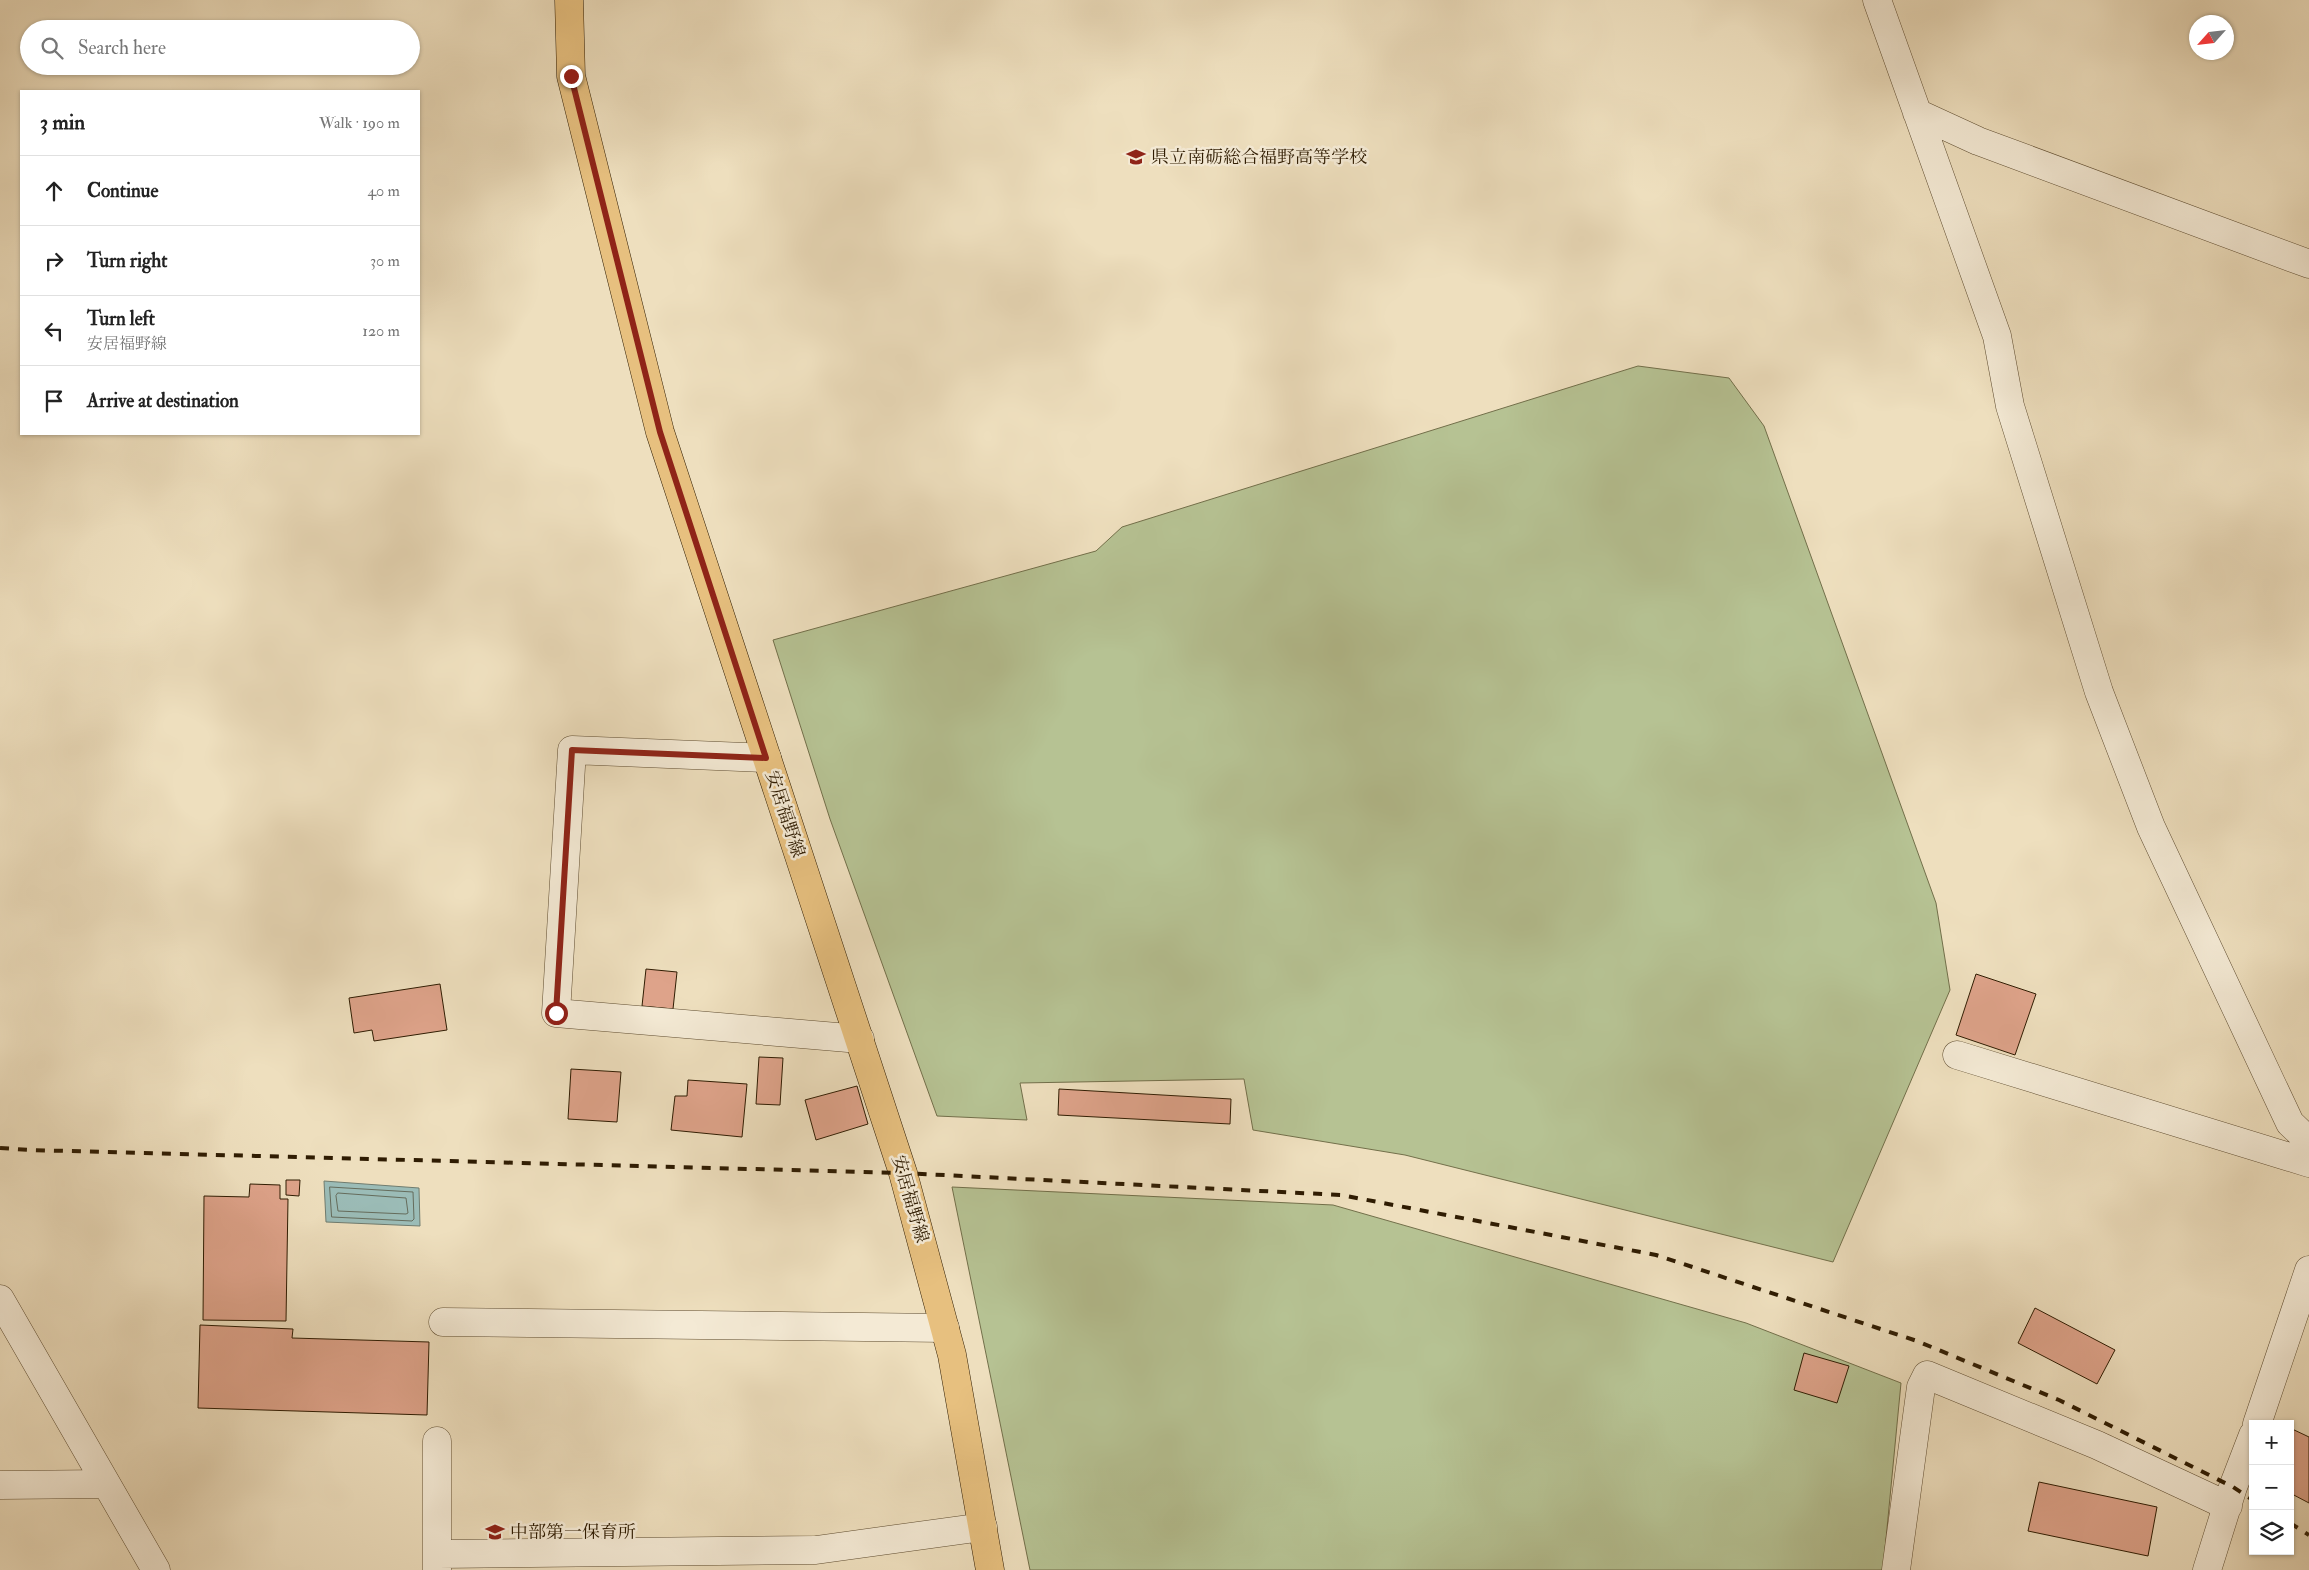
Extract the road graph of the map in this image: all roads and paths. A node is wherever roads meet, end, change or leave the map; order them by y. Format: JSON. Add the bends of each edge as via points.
{"nodes":[{"id":1,"x":569,"y":0,"type":"edge"},
{"id":2,"x":1877,"y":0,"type":"edge"},
{"id":3,"x":1917,"y":113,"type":"junction"},
{"id":4,"x":2309,"y":264,"type":"edge"},
{"id":5,"x":766,"y":758,"type":"junction"},
{"id":6,"x":860,"y":1039,"type":"junction"},
{"id":7,"x":1957,"y":1055,"type":"dead end"},
{"id":8,"x":2309,"y":1141,"type":"edge"},
{"id":9,"x":2309,"y":1163,"type":"edge"},
{"id":10,"x":2309,"y":1270,"type":"edge"},
{"id":11,"x":0,"y":1299,"type":"edge"},
{"id":12,"x":443,"y":1322,"type":"dead end"},
{"id":13,"x":945,"y":1328,"type":"junction"},
{"id":14,"x":2258,"y":1420,"type":"edge"},
{"id":15,"x":437,"y":1441,"type":"dead end"},
{"id":16,"x":2249,"y":1446,"type":"edge"},
{"id":17,"x":106,"y":1484,"type":"junction"},
{"id":18,"x":0,"y":1485,"type":"edge"},
{"id":19,"x":2228,"y":1506,"type":"junction"},
{"id":20,"x":983,"y":1527,"type":"junction"},
{"id":21,"x":437,"y":1562,"type":"edge"},
{"id":22,"x":156,"y":1570,"type":"edge"},
{"id":23,"x":990,"y":1570,"type":"edge"},
{"id":24,"x":1896,"y":1570,"type":"edge"},
{"id":25,"x":2208,"y":1570,"type":"edge"}],
"edges":[{"from":1,"to":5,"type":"main road","name":"安居福野線","via":[[571,76],[660,432]]},
{"from":2,"to":3,"type":"street"},
{"from":3,"to":4,"type":"street","via":[[1978,141]]},
{"from":3,"to":8,"type":"street","via":[[1997,336],[2010,406],[2099,692],[2156,836],[2290,1123]]},
{"from":5,"to":6,"type":"main road","name":"安居福野線"},
{"from":5,"to":6,"type":"street","via":[[572,750],[556,1013]]},
{"from":6,"to":13,"type":"main road","name":"安居福野線","via":[[903,1173]]},
{"from":7,"to":9,"type":"street"},
{"from":10,"to":14,"type":"street"},
{"from":11,"to":17,"type":"street"},
{"from":12,"to":13,"type":"street"},
{"from":13,"to":20,"type":"main road","name":"安居福野線"},
{"from":15,"to":21,"type":"street"},
{"from":16,"to":19,"type":"street"},
{"from":17,"to":18,"type":"street"},
{"from":17,"to":22,"type":"street"},
{"from":19,"to":24,"type":"street","via":[[1927,1375],[1921,1387]]},
{"from":19,"to":25,"type":"street"},
{"from":20,"to":21,"type":"street","via":[[816,1550]]},
{"from":20,"to":23,"type":"main road","name":"安居福野線"}]}
